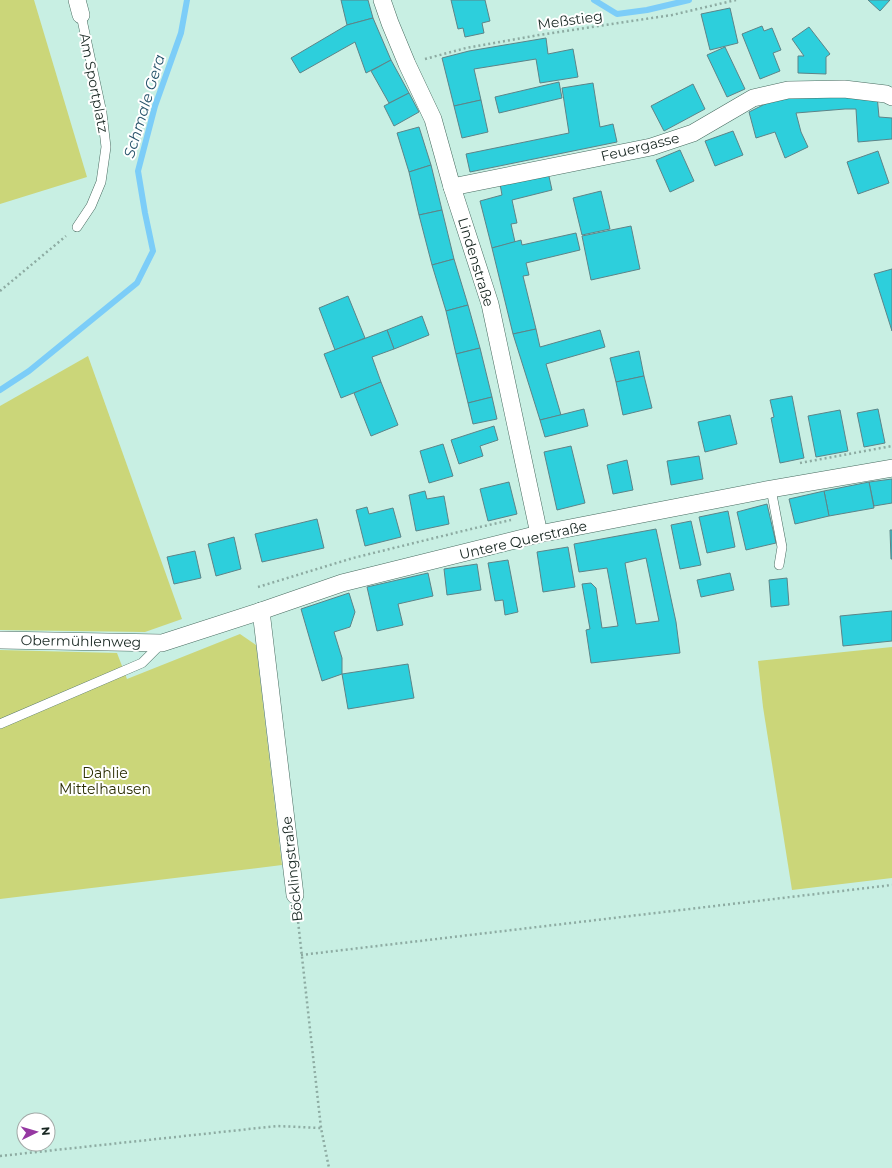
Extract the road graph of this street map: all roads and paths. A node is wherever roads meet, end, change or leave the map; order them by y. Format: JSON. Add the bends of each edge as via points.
{"nodes":[{"id":1,"x":382,"y":0,"type":"edge"},
{"id":2,"x":736,"y":0,"type":"edge"},
{"id":3,"x":79,"y":8,"type":"edge"},
{"id":4,"x":407,"y":64,"type":"junction"},
{"id":5,"x":892,"y":97,"type":"edge"},
{"id":6,"x":452,"y":187,"type":"junction"},
{"id":7,"x":77,"y":227,"type":"joint"},
{"id":8,"x":0,"y":291,"type":"edge"},
{"id":9,"x":892,"y":468,"type":"edge"},
{"id":10,"x":771,"y":489,"type":"junction"},
{"id":11,"x":539,"y":534,"type":"junction"},
{"id":12,"x":779,"y":565,"type":"dead end"},
{"id":13,"x":261,"y":611,"type":"junction"},
{"id":14,"x":0,"y":640,"type":"edge"},
{"id":15,"x":162,"y":643,"type":"junction"},
{"id":16,"x":0,"y":724,"type":"edge"},
{"id":17,"x":892,"y":885,"type":"edge"},
{"id":18,"x":295,"y":895,"type":"joint"},
{"id":19,"x":301,"y":955,"type":"junction"},
{"id":20,"x":321,"y":1128,"type":"junction"},
{"id":21,"x":0,"y":1156,"type":"edge"},
{"id":22,"x":329,"y":1168,"type":"edge"}],
"edges":[{"from":1,"to":4,"type":"street","name":"Lindenstraße"},
{"from":2,"to":4,"type":"path","name":"Meßstieg","via":[[672,15],[539,34],[466,48]]},
{"from":3,"to":7,"type":"lane","name":"Am Sportplatz","via":[[102,113],[106,147],[101,182],[91,206]]},
{"from":4,"to":6,"type":"street","name":"Lindenstraße","via":[[433,119]]},
{"from":5,"to":6,"type":"street","name":"Feuergasse","via":[[844,88],[788,90],[753,98],[694,132],[651,147]]},
{"from":6,"to":11,"type":"street","name":"Lindenstraße","via":[[490,304]]},
{"from":7,"to":8,"type":"path"},
{"from":9,"to":10,"type":"street","name":"Untere Querstraße"},
{"from":10,"to":11,"type":"street","name":"Untere Querstraße"},
{"from":10,"to":12,"type":"lane","via":[[782,546]]},
{"from":11,"to":13,"type":"street","name":"Untere Querstraße","via":[[342,583]]},
{"from":13,"to":15,"type":"street","name":"Untere Querstraße"},
{"from":13,"to":18,"type":"street","name":"Böcklingstraße"},
{"from":14,"to":15,"type":"street","name":"Obermühlenweg"},
{"from":15,"to":16,"type":"lane","via":[[142,663]]},
{"from":17,"to":19,"type":"path"},
{"from":18,"to":19,"type":"path","name":"Böcklingstraße"},
{"from":19,"to":20,"type":"path","name":"Böcklingstraße"},
{"from":20,"to":21,"type":"path","via":[[277,1126]]},
{"from":20,"to":22,"type":"path","name":"Böcklingstraße"}]}
